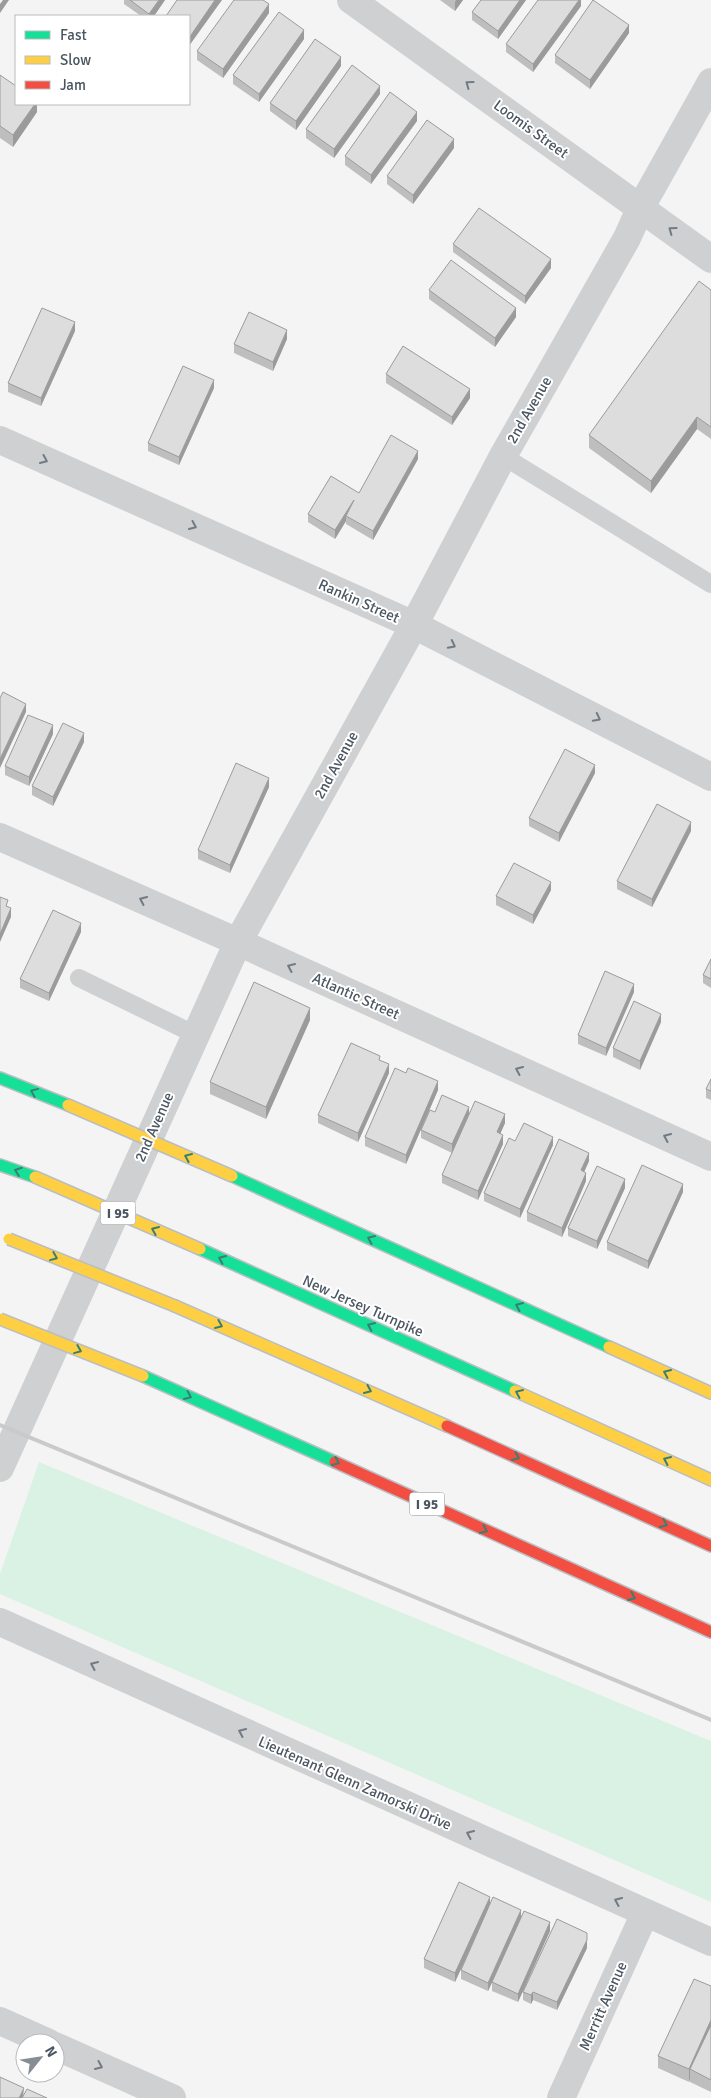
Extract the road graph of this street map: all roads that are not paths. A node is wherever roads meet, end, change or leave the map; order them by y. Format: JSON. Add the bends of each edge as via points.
{"nodes":[{"id":1,"x":351,"y":0,"type":"edge"},
{"id":2,"x":711,"y":82,"type":"edge"},
{"id":3,"x":641,"y":208,"type":"junction"},
{"id":4,"x":711,"y":259,"type":"edge"},
{"id":5,"x":0,"y":440,"type":"edge"},
{"id":6,"x":503,"y":456,"type":"junction"},
{"id":7,"x":711,"y":584,"type":"edge"},
{"id":8,"x":414,"y":625,"type":"junction"},
{"id":9,"x":711,"y":777,"type":"edge"},
{"id":10,"x":0,"y":837,"type":"edge"},
{"id":11,"x":238,"y":942,"type":"junction"},
{"id":12,"x":78,"y":978,"type":"dead end"},
{"id":13,"x":196,"y":1035,"type":"junction"},
{"id":14,"x":0,"y":1078,"type":"edge"},
{"id":15,"x":711,"y":1157,"type":"edge"},
{"id":16,"x":0,"y":1165,"type":"edge"},
{"id":17,"x":4,"y":1238,"type":"edge"},
{"id":18,"x":0,"y":1319,"type":"edge"},
{"id":19,"x":711,"y":1393,"type":"edge"},
{"id":20,"x":0,"y":1468,"type":"edge"},
{"id":21,"x":711,"y":1480,"type":"edge"},
{"id":22,"x":711,"y":1546,"type":"edge"},
{"id":23,"x":0,"y":1622,"type":"edge"},
{"id":24,"x":711,"y":1632,"type":"edge"},
{"id":25,"x":644,"y":1913,"type":"junction"},
{"id":26,"x":711,"y":1942,"type":"edge"},
{"id":27,"x":0,"y":2021,"type":"edge"},
{"id":28,"x":27,"y":2033,"type":"edge"},
{"id":29,"x":65,"y":2050,"type":"edge"},
{"id":30,"x":172,"y":2098,"type":"edge"},
{"id":31,"x":561,"y":2098,"type":"edge"}],
"edges":[{"from":3,"to":1,"type":"street","name":"Loomis Street","one_way":true},
{"from":2,"to":3,"type":"street","name":"2nd Avenue"},
{"from":4,"to":3,"type":"street","name":"Loomis Street","one_way":true},
{"from":3,"to":6,"type":"street","name":"2nd Avenue"},
{"from":5,"to":8,"type":"street","name":"Rankin Street","one_way":true},
{"from":6,"to":7,"type":"lane"},
{"from":6,"to":8,"type":"street","name":"2nd Avenue"},
{"from":8,"to":9,"type":"street","name":"Rankin Street","one_way":true},
{"from":8,"to":11,"type":"street","name":"2nd Avenue"},
{"from":11,"to":10,"type":"street","name":"Atlantic Street","one_way":true},
{"from":11,"to":13,"type":"street","name":"2nd Avenue"},
{"from":15,"to":11,"type":"street","name":"Atlantic Street","one_way":true},
{"from":12,"to":13,"type":"lane"},
{"from":13,"to":20,"type":"street","name":"2nd Avenue"},
{"from":19,"to":14,"type":"highway","one_way":true,"bridge":true,"via":[[232,1176]]},
{"from":21,"to":16,"type":"highway","name":"New Jersey Turnpike","number":"I 95","one_way":true,"bridge":true,"via":[[200,1249]]},
{"from":17,"to":22,"type":"highway","one_way":true,"bridge":true,"via":[[175,1306],[341,1378]]},
{"from":18,"to":24,"type":"highway","number":"I 95","one_way":true,"bridge":true,"via":[[143,1376]]},
{"from":25,"to":23,"type":"street","name":"Lieutenant Glenn Zamorski Drive","one_way":true},
{"from":25,"to":26,"type":"street","name":"Lieutenant Glenn Zamorski Drive"},
{"from":25,"to":31,"type":"street","name":"Merritt Avenue"},
{"from":27,"to":28,"type":"street"},
{"from":29,"to":30,"type":"street","one_way":true}]}
